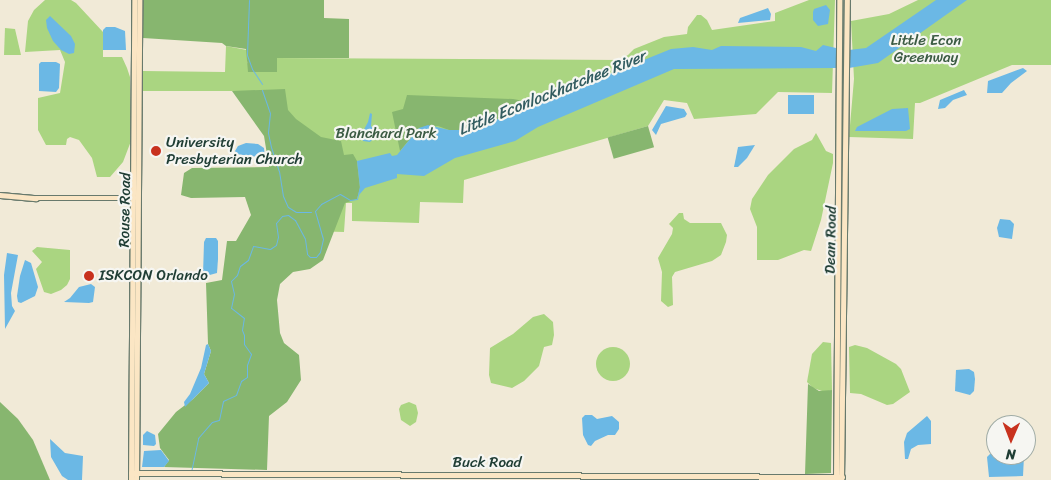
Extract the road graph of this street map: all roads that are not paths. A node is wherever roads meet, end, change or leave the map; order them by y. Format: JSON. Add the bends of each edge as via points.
{"nodes":[{"id":1,"x":134,"y":0,"type":"edge"},
{"id":2,"x":139,"y":0,"type":"edge"},
{"id":3,"x":839,"y":0,"type":"edge"},
{"id":4,"x":847,"y":0,"type":"edge"},
{"id":5,"x":0,"y":195,"type":"edge"},
{"id":6,"x":136,"y":198,"type":"junction"},
{"id":7,"x":134,"y":473,"type":"junction"},
{"id":8,"x":415,"y":477,"type":"edge"},
{"id":9,"x":838,"y":478,"type":"edge"},
{"id":10,"x":131,"y":480,"type":"edge"},
{"id":11,"x":136,"y":480,"type":"edge"}],
"edges":[{"from":1,"to":6,"type":"street","name":"Rouse Road"},
{"from":2,"to":6,"type":"street","name":"Rouse Road"},
{"from":3,"to":9,"type":"street","name":"Dean Road"},
{"from":4,"to":9,"type":"street","name":"Dean Road"},
{"from":5,"to":6,"type":"street"},
{"from":6,"to":7,"type":"street","name":"Rouse Road"},
{"from":7,"to":8,"type":"street","name":"Buck Road"},
{"from":7,"to":10,"type":"street","name":"Rouse Road"},
{"from":7,"to":11,"type":"street","name":"Rouse Road"},
{"from":8,"to":9,"type":"street","name":"Buck Road"}]}
